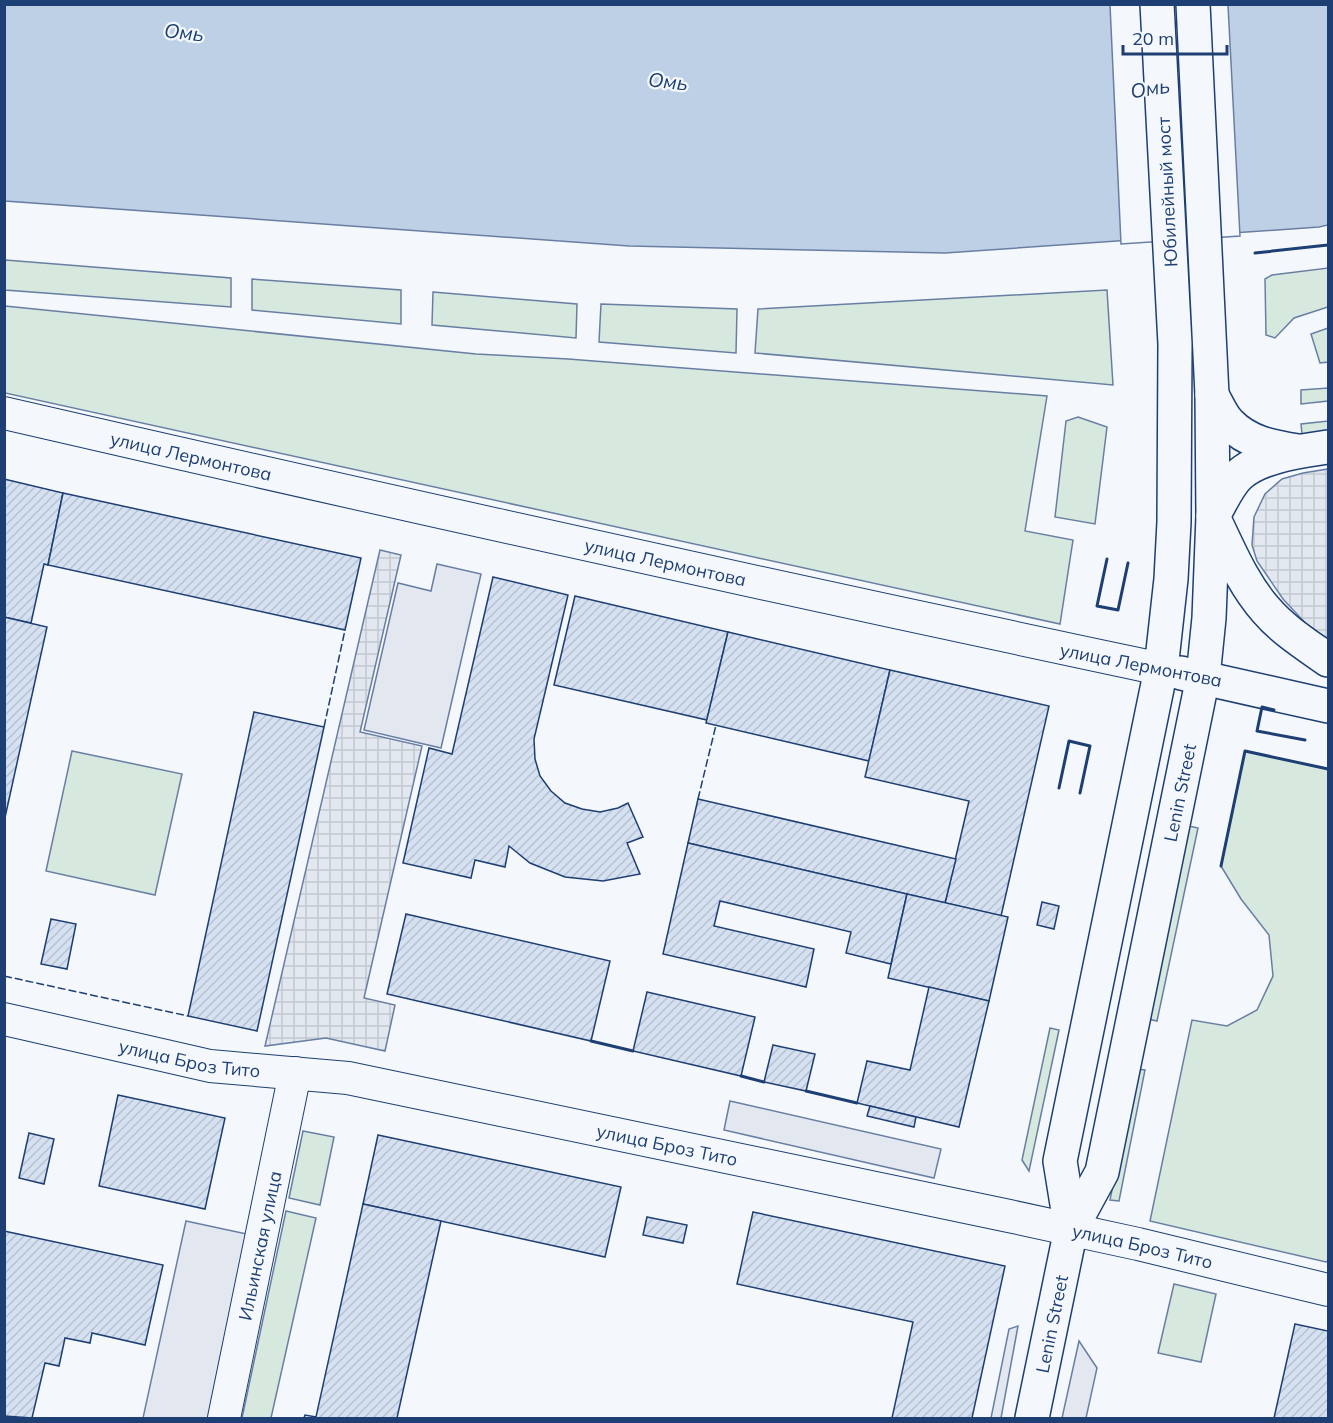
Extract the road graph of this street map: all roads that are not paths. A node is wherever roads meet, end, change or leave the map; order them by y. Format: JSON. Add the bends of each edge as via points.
{"nodes":[{"id":1,"x":1157,"y":4,"type":"edge"},
{"id":2,"x":1193,"y":4,"type":"edge"},
{"id":3,"x":1208,"y":343,"type":"joint"},
{"id":4,"x":1174,"y":344,"type":"joint"},
{"id":5,"x":1212,"y":395,"type":"junction"},
{"id":6,"x":4,"y":413,"type":"edge"},
{"id":7,"x":1313,"y":449,"type":"edge"},
{"id":8,"x":1213,"y":516,"type":"junction"},
{"id":9,"x":1329,"y":660,"type":"edge"},
{"id":10,"x":1161,"y":669,"type":"junction"},
{"id":11,"x":1203,"y":677,"type":"junction"},
{"id":12,"x":1329,"y":706,"type":"edge"},
{"id":13,"x":4,"y":1019,"type":"edge"},
{"id":14,"x":295,"y":1073,"type":"junction"},
{"id":15,"x":1071,"y":1229,"type":"junction"},
{"id":16,"x":1329,"y":1290,"type":"edge"},
{"id":17,"x":224,"y":1419,"type":"edge"},
{"id":18,"x":1032,"y":1419,"type":"edge"}],
"edges":[{"from":1,"to":4,"type":"main road","name":"Юбилейный мост"},
{"from":2,"to":3,"type":"main road","name":"Юбилейный мост"},
{"from":3,"to":5,"type":"main road","name":"Lenin Street"},
{"from":4,"to":10,"type":"main road","name":"Lenin Street","via":[[1174,522]]},
{"from":5,"to":7,"type":"main road","via":[[1228,422],[1241,433],[1269,446]]},
{"from":5,"to":8,"type":"main road","name":"Lenin Street"},
{"from":6,"to":10,"type":"street","name":"улица Лермонтова","via":[[383,500]]},
{"from":7,"to":8,"type":"main road","via":[[1250,466],[1230,486]]},
{"from":8,"to":9,"type":"main road","via":[[1241,576],[1267,611]]},
{"from":8,"to":11,"type":"main road","name":"Lenin Street"},
{"from":10,"to":11,"type":"main road","name":"улица Лермонтова"},
{"from":10,"to":15,"type":"main road","name":"Lenin Street","via":[[1060,1161]]},
{"from":11,"to":12,"type":"main road","name":"улица Лермонтова"},
{"from":11,"to":15,"type":"main road","name":"Lenin Street","via":[[1102,1172]]},
{"from":13,"to":14,"type":"street","name":"улица Броз Тито","via":[[210,1066]]},
{"from":14,"to":15,"type":"street","name":"улица Броз Тито","via":[[348,1078]]},
{"from":14,"to":17,"type":"street","name":"Ильинская улица"},
{"from":15,"to":16,"type":"street","name":"улица Броз Тито"},
{"from":15,"to":18,"type":"main road","name":"Lenin Street"}]}
